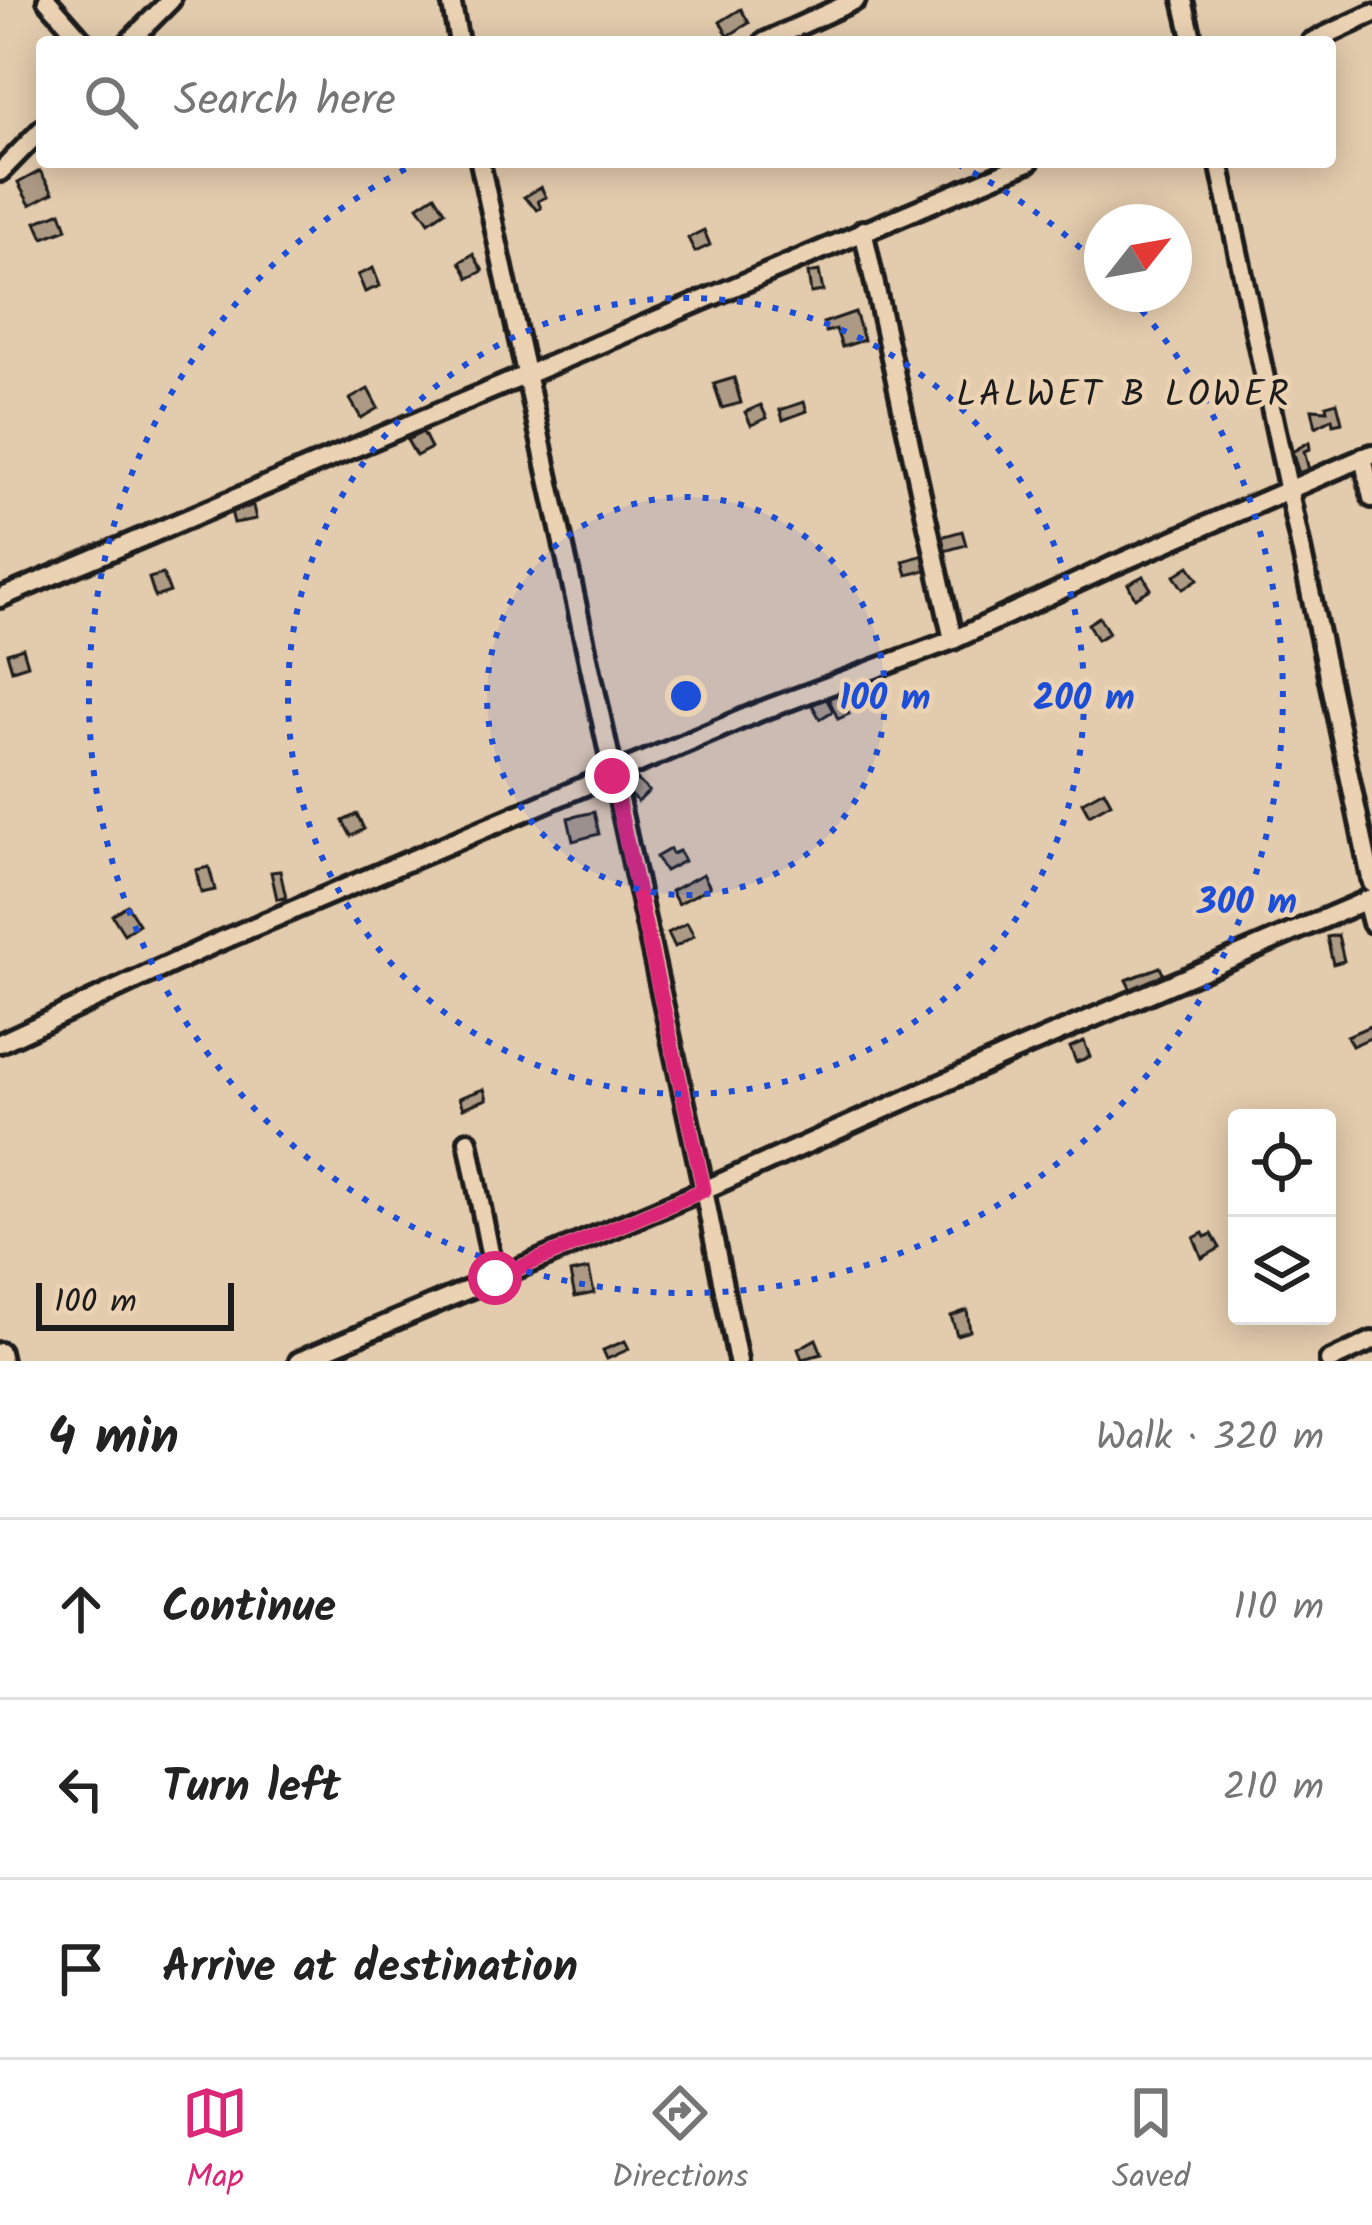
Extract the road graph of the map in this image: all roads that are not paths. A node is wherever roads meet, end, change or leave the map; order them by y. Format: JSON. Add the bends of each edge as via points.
{"nodes":[{"id":1,"x":47,"y":0,"type":"edge"},
{"id":2,"x":171,"y":0,"type":"edge"},
{"id":3,"x":451,"y":0,"type":"edge"},
{"id":4,"x":856,"y":0,"type":"edge"},
{"id":5,"x":1184,"y":0,"type":"edge"},
{"id":6,"x":1372,"y":14,"type":"edge"},
{"id":7,"x":79,"y":36,"type":"edge"},
{"id":8,"x":135,"y":36,"type":"edge"},
{"id":9,"x":458,"y":36,"type":"edge"},
{"id":10,"x":777,"y":36,"type":"edge"},
{"id":11,"x":1192,"y":36,"type":"edge"},
{"id":12,"x":1324,"y":36,"type":"edge"},
{"id":13,"x":36,"y":135,"type":"edge"},
{"id":14,"x":482,"y":168,"type":"edge"},
{"id":15,"x":1014,"y":168,"type":"edge"},
{"id":16,"x":1220,"y":168,"type":"edge"},
{"id":17,"x":0,"y":172,"type":"edge"},
{"id":18,"x":863,"y":230,"type":"junction"},
{"id":19,"x":525,"y":378,"type":"junction"},
{"id":20,"x":1368,"y":455,"type":"edge"},
{"id":21,"x":1289,"y":491,"type":"junction"},
{"id":22,"x":1372,"y":498,"type":"edge"},
{"id":23,"x":0,"y":598,"type":"edge"},
{"id":24,"x":953,"y":640,"type":"junction"},
{"id":25,"x":612,"y":776,"type":"junction"},
{"id":26,"x":1370,"y":894,"type":"edge"},
{"id":27,"x":1372,"y":923,"type":"edge"},
{"id":28,"x":0,"y":1042,"type":"edge"},
{"id":29,"x":468,"y":1141,"type":"dead end"},
{"id":30,"x":704,"y":1190,"type":"junction"},
{"id":31,"x":495,"y":1278,"type":"junction"},
{"id":32,"x":1372,"y":1341,"type":"edge"},
{"id":33,"x":299,"y":1361,"type":"edge"},
{"id":34,"x":738,"y":1361,"type":"edge"},
{"id":35,"x":1330,"y":1361,"type":"edge"}],
"edges":[{"from":1,"to":7,"type":"street"},
{"from":2,"to":8,"type":"street"},
{"from":3,"to":9,"type":"street"},
{"from":4,"to":10,"type":"street"},
{"from":5,"to":11,"type":"street"},
{"from":6,"to":12,"type":"street"},
{"from":13,"to":17,"type":"street"},
{"from":14,"to":19,"type":"street"},
{"from":15,"to":18,"type":"street"},
{"from":16,"to":21,"type":"street"},
{"from":18,"to":19,"type":"street"},
{"from":18,"to":24,"type":"street"},
{"from":19,"to":23,"type":"street"},
{"from":19,"to":25,"type":"street"},
{"from":20,"to":21,"type":"street"},
{"from":20,"to":22,"type":"street"},
{"from":21,"to":24,"type":"street"},
{"from":21,"to":26,"type":"street"},
{"from":24,"to":25,"type":"street"},
{"from":25,"to":28,"type":"street"},
{"from":25,"to":30,"type":"street"},
{"from":26,"to":27,"type":"street"},
{"from":26,"to":30,"type":"street"},
{"from":29,"to":31,"type":"street"},
{"from":30,"to":31,"type":"street"},
{"from":30,"to":34,"type":"street"},
{"from":31,"to":33,"type":"street"},
{"from":32,"to":35,"type":"street"}]}
